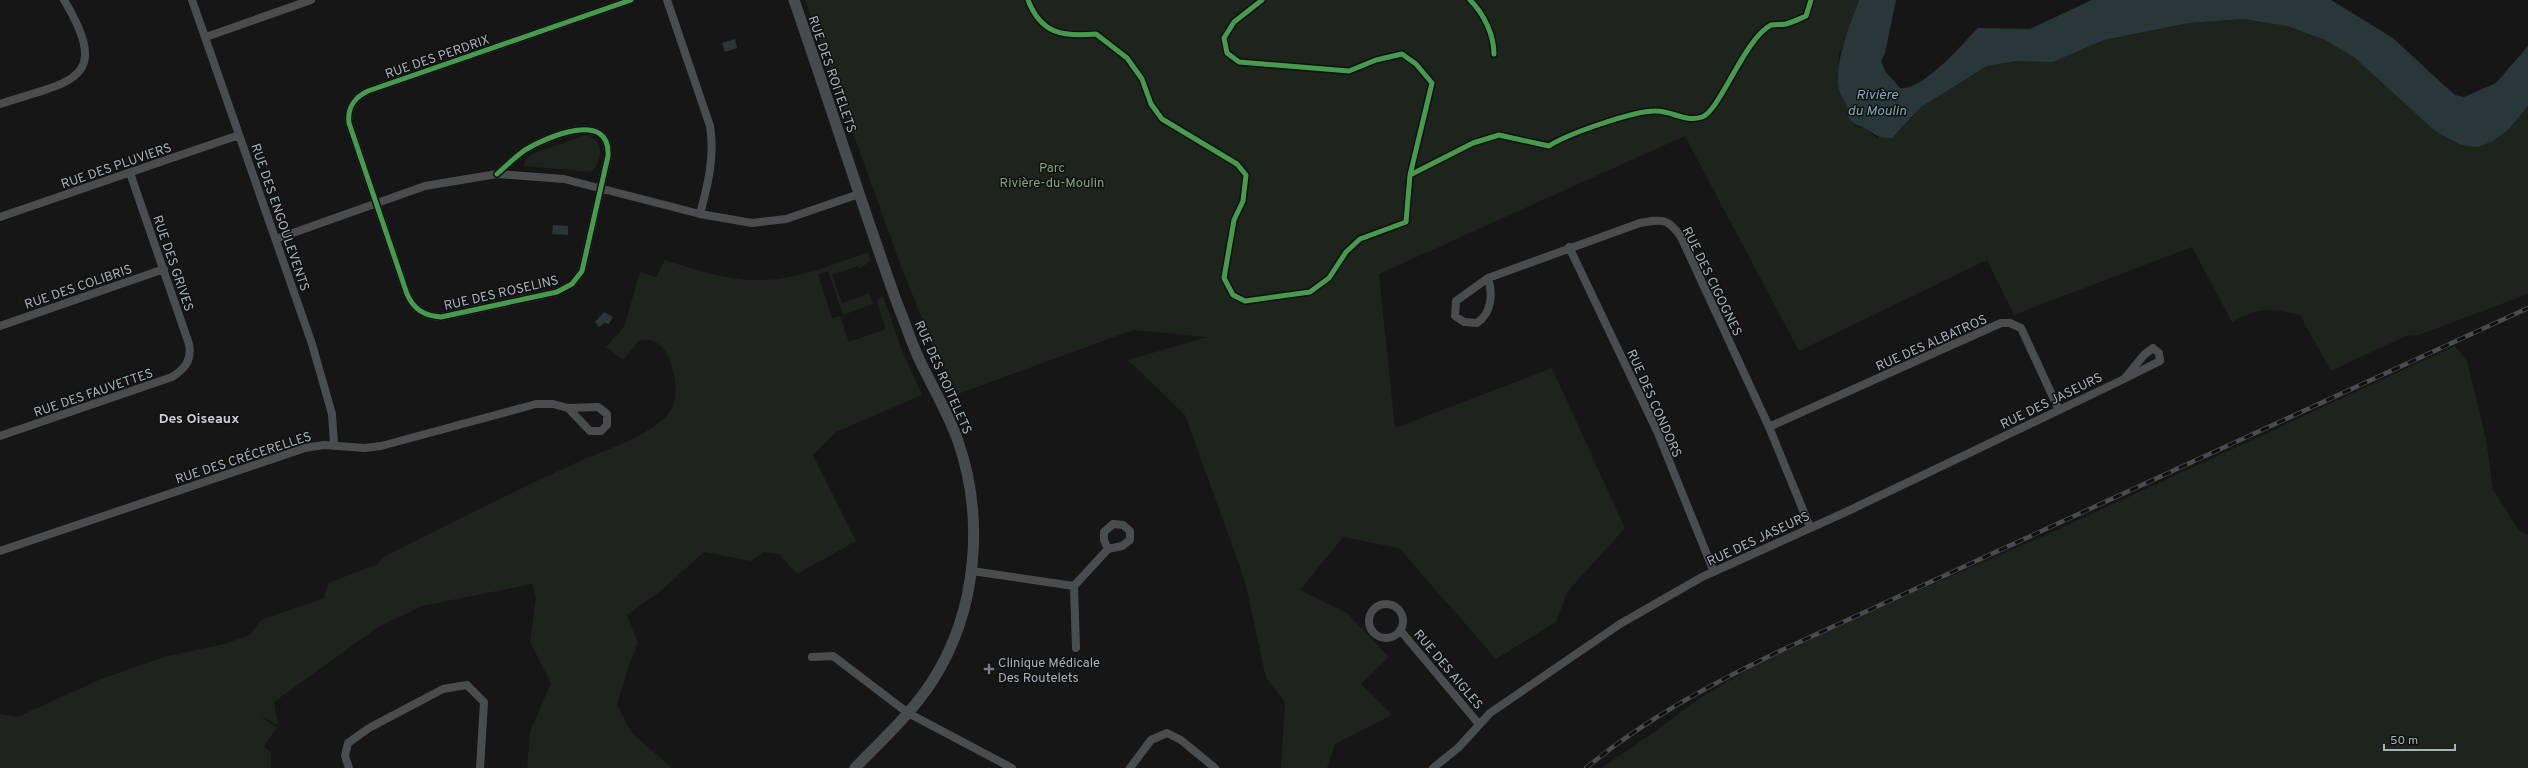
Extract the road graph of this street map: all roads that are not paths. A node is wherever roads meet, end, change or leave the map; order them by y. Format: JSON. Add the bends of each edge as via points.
{"nodes":[{"id":1,"x":64,"y":0,"type":"edge"},
{"id":2,"x":192,"y":0,"type":"edge"},
{"id":3,"x":310,"y":0,"type":"edge"},
{"id":4,"x":631,"y":0,"type":"edge"},
{"id":5,"x":667,"y":0,"type":"edge"},
{"id":6,"x":794,"y":0,"type":"edge"},
{"id":7,"x":206,"y":37,"type":"junction"},
{"id":8,"x":0,"y":104,"type":"edge"},
{"id":9,"x":239,"y":135,"type":"junction"},
{"id":10,"x":130,"y":173,"type":"junction"},
{"id":11,"x":497,"y":174,"type":"junction"},
{"id":12,"x":602,"y":188,"type":"junction"},
{"id":13,"x":858,"y":194,"type":"junction"},
{"id":14,"x":377,"y":203,"type":"junction"},
{"id":15,"x":700,"y":214,"type":"junction"},
{"id":16,"x":0,"y":217,"type":"edge"},
{"id":17,"x":276,"y":239,"type":"junction"},
{"id":18,"x":1569,"y":247,"type":"junction"},
{"id":19,"x":164,"y":269,"type":"junction"},
{"id":20,"x":1488,"y":278,"type":"junction"},
{"id":21,"x":0,"y":326,"type":"edge"},
{"id":22,"x":188,"y":362,"type":"joint"},
{"id":23,"x":2124,"y":379,"type":"dead end"},
{"id":24,"x":568,"y":408,"type":"junction"},
{"id":25,"x":2059,"y":410,"type":"junction"},
{"id":26,"x":1769,"y":427,"type":"junction"},
{"id":27,"x":0,"y":436,"type":"edge"},
{"id":28,"x":334,"y":445,"type":"junction"},
{"id":29,"x":1810,"y":527,"type":"junction"},
{"id":30,"x":1108,"y":549,"type":"dead end"},
{"id":31,"x":0,"y":551,"type":"edge"},
{"id":32,"x":972,"y":571,"type":"junction"},
{"id":33,"x":1714,"y":572,"type":"junction"},
{"id":34,"x":1074,"y":586,"type":"junction"},
{"id":35,"x":1400,"y":630,"type":"junction"},
{"id":36,"x":1076,"y":648,"type":"dead end"},
{"id":37,"x":812,"y":658,"type":"dead end"},
{"id":38,"x":908,"y":713,"type":"junction"},
{"id":39,"x":1478,"y":723,"type":"junction"},
{"id":40,"x":1009,"y":767,"type":"edge"},
{"id":41,"x":349,"y":768,"type":"edge"},
{"id":42,"x":480,"y":768,"type":"edge"},
{"id":43,"x":855,"y":768,"type":"edge"},
{"id":44,"x":1130,"y":768,"type":"edge"},
{"id":45,"x":1215,"y":768,"type":"edge"},
{"id":46,"x":1433,"y":768,"type":"edge"}],
"edges":[{"from":1,"to":8,"type":"street","via":[[84,44],[86,57],[81,71],[70,80]]},
{"from":2,"to":7,"type":"street","name":"RUE DES ENGOULEVENTS"},
{"from":3,"to":7,"type":"street"},
{"from":4,"to":14,"type":"street","name":"RUE DES PERDRIX","via":[[361,94],[350,108],[349,119]]},
{"from":5,"to":15,"type":"street","via":[[711,131],[712,163]]},
{"from":6,"to":13,"type":"street","name":"RUE DES ROITELETS"},
{"from":7,"to":9,"type":"street","name":"RUE DES ENGOULEVENTS"},
{"from":9,"to":10,"type":"street","name":"RUE DES PLUVIERS"},
{"from":9,"to":17,"type":"street","name":"RUE DES ENGOULEVENTS"},
{"from":10,"to":16,"type":"street","name":"RUE DES PLUVIERS"},
{"from":10,"to":19,"type":"street","name":"RUE DES GRIVES"},
{"from":11,"to":12,"type":"street","via":[[541,176]]},
{"from":11,"to":12,"type":"street","name":"RUE DES ROSELINS","via":[[528,148],[587,128],[600,135],[608,146]]},
{"from":11,"to":14,"type":"street","via":[[425,186]]},
{"from":12,"to":14,"type":"street","name":"RUE DES ROSELINS","via":[[582,271],[572,284],[557,292],[441,317],[424,313],[411,302]]},
{"from":12,"to":15,"type":"street"},
{"from":13,"to":15,"type":"street","via":[[768,223],[741,222]]},
{"from":13,"to":32,"type":"street","name":"RUE DES ROITELETS","via":[[912,342],[959,443],[968,480],[973,520]]},
{"from":14,"to":17,"type":"street"},
{"from":17,"to":28,"type":"street","name":"RUE DES ENGOULEVENTS","via":[[318,362],[332,414]]},
{"from":18,"to":20,"type":"street","name":"RUE DES CIGOGNES"},
{"from":18,"to":26,"type":"street","name":"RUE DES CIGOGNES","via":[[1640,223],[1659,219],[1668,222],[1681,238]]},
{"from":18,"to":33,"type":"street","name":"RUE DES CONDORS","via":[[1657,431]]},
{"from":19,"to":21,"type":"street","name":"RUE DES COLIBRIS"},
{"from":19,"to":22,"type":"street","name":"RUE DES GRIVES","via":[[189,344]]},
{"from":20,"to":20,"type":"street","name":"RUE DES CIGOGNES","via":[[1491,293],[1487,312],[1477,323],[1464,322],[1455,316],[1456,302]]},
{"from":22,"to":27,"type":"street","name":"RUE DES FAUVETTES","via":[[172,377]]},
{"from":23,"to":25,"type":"street","name":"RUE DES JASEURS"},
{"from":24,"to":24,"type":"street","name":"RUE DES CRÉCERELLES","via":[[590,431],[601,431],[607,425],[607,414],[598,407]]},
{"from":24,"to":28,"type":"street","name":"RUE DES CRÉCERELLES","via":[[553,404],[536,404],[388,445],[365,448]]},
{"from":25,"to":26,"type":"street","name":"RUE DES ALBATROS","via":[[2021,328],[2010,323],[2002,324]]},
{"from":25,"to":29,"type":"street","name":"RUE DES JASEURS"},
{"from":26,"to":29,"type":"street","name":"RUE DES CIGOGNES"},
{"from":28,"to":31,"type":"street","name":"RUE DES CRÉCERELLES","via":[[294,451]]},
{"from":29,"to":33,"type":"street","name":"RUE DES JASEURS"},
{"from":30,"to":34,"type":"street"},
{"from":32,"to":34,"type":"street"},
{"from":32,"to":38,"type":"street","name":"RUE DES ROITELETS","via":[[955,640],[933,681]]},
{"from":33,"to":39,"type":"street","name":"RUE DES JASEURS","via":[[1620,624]]},
{"from":34,"to":36,"type":"street"},
{"from":35,"to":35,"type":"street","name":"RUE DES AIGLES","via":[[1392,637],[1376,635],[1369,622],[1373,611],[1382,605],[1398,609],[1403,619]]},
{"from":35,"to":39,"type":"street","name":"RUE DES AIGLES"},
{"from":37,"to":38,"type":"street","via":[[833,656]]},
{"from":38,"to":40,"type":"street"},
{"from":38,"to":43,"type":"street","name":"RUE DES ROITELETS"},
{"from":39,"to":46,"type":"street","name":"RUE DES JASEURS","via":[[1458,748]]},
{"from":41,"to":42,"type":"street","via":[[345,756],[348,743],[369,728],[443,689],[467,685],[484,702]]},
{"from":44,"to":45,"type":"street","via":[[1150,740],[1167,733],[1182,740]]}]}
